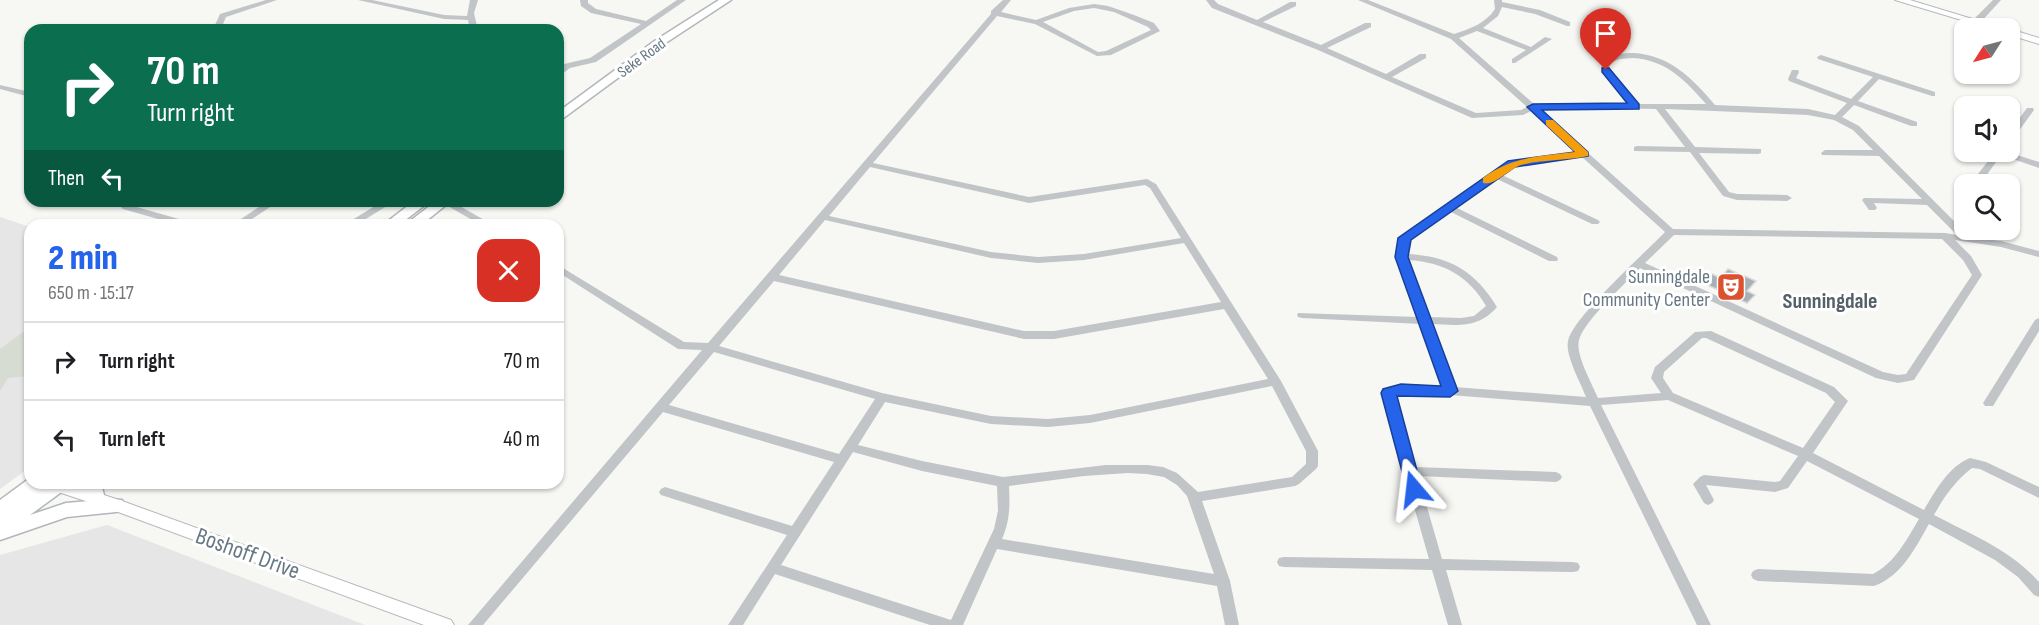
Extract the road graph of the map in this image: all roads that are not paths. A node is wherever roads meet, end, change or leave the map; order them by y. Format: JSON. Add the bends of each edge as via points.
{"nodes":[{"id":1,"x":273,"y":0,"type":"edge"},
{"id":2,"x":362,"y":0,"type":"edge"},
{"id":3,"x":474,"y":0,"type":"edge"},
{"id":4,"x":584,"y":0,"type":"edge"},
{"id":5,"x":682,"y":0,"type":"edge"},
{"id":6,"x":712,"y":0,"type":"edge"},
{"id":7,"x":726,"y":0,"type":"edge"},
{"id":8,"x":1007,"y":0,"type":"edge"},
{"id":9,"x":1209,"y":0,"type":"edge"},
{"id":10,"x":1362,"y":0,"type":"edge"},
{"id":11,"x":1900,"y":0,"type":"edge"},
{"id":12,"x":1997,"y":0,"type":"edge"},
{"id":13,"x":1111,"y":2,"type":"edge"},
{"id":14,"x":1499,"y":2,"type":"edge"},
{"id":15,"x":1293,"y":4,"type":"dead end"},
{"id":16,"x":994,"y":13,"type":"junction"},
{"id":17,"x":470,"y":18,"type":"junction"},
{"id":18,"x":1962,"y":18,"type":"edge"},
{"id":19,"x":1980,"y":18,"type":"edge"},
{"id":20,"x":1037,"y":22,"type":"junction"},
{"id":21,"x":1258,"y":22,"type":"junction"},
{"id":22,"x":645,"y":23,"type":"junction"},
{"id":23,"x":219,"y":24,"type":"edge"},
{"id":24,"x":472,"y":24,"type":"edge"},
{"id":25,"x":1567,"y":24,"type":"dead end"},
{"id":26,"x":1368,"y":25,"type":"dead end"},
{"id":27,"x":1476,"y":28,"type":"junction"},
{"id":28,"x":2020,"y":35,"type":"edge"},
{"id":29,"x":1454,"y":37,"type":"junction"},
{"id":30,"x":1548,"y":39,"type":"dead end"},
{"id":31,"x":2039,"y":41,"type":"edge"},
{"id":32,"x":1321,"y":48,"type":"junction"},
{"id":33,"x":1532,"y":50,"type":"junction"},
{"id":34,"x":1423,"y":56,"type":"dead end"},
{"id":35,"x":1821,"y":57,"type":"dead end"},
{"id":36,"x":1515,"y":61,"type":"dead end"},
{"id":37,"x":564,"y":65,"type":"edge"},
{"id":38,"x":1795,"y":72,"type":"dead end"},
{"id":39,"x":1878,"y":76,"type":"junction"},
{"id":40,"x":1386,"y":77,"type":"junction"},
{"id":41,"x":1,"y":87,"type":"edge"},
{"id":42,"x":24,"y":93,"type":"edge"},
{"id":43,"x":1932,"y":94,"type":"dead end"},
{"id":44,"x":564,"y":101,"type":"edge"},
{"id":45,"x":1852,"y":102,"type":"junction"},
{"id":46,"x":1533,"y":107,"type":"junction"},
{"id":47,"x":1635,"y":107,"type":"junction"},
{"id":48,"x":1659,"y":107,"type":"junction"},
{"id":49,"x":1713,"y":107,"type":"junction"},
{"id":50,"x":2030,"y":110,"type":"dead end"},
{"id":51,"x":564,"y":114,"type":"edge"},
{"id":52,"x":1837,"y":118,"type":"junction"},
{"id":53,"x":1914,"y":124,"type":"dead end"},
{"id":54,"x":2020,"y":124,"type":"edge"},
{"id":55,"x":1637,"y":150,"type":"dead end"},
{"id":56,"x":1695,"y":151,"type":"junction"},
{"id":57,"x":1758,"y":152,"type":"dead end"},
{"id":58,"x":1826,"y":153,"type":"dead end"},
{"id":59,"x":1880,"y":153,"type":"junction"},
{"id":60,"x":1584,"y":154,"type":"junction"},
{"id":61,"x":2020,"y":159,"type":"edge"},
{"id":62,"x":1992,"y":162,"type":"edge"},
{"id":63,"x":866,"y":164,"type":"junction"},
{"id":64,"x":2039,"y":165,"type":"edge"},
{"id":65,"x":1983,"y":174,"type":"dead end"},
{"id":66,"x":1496,"y":175,"type":"junction"},
{"id":67,"x":1787,"y":198,"type":"dead end"},
{"id":68,"x":1928,"y":202,"type":"junction"},
{"id":69,"x":126,"y":207,"type":"dead end"},
{"id":70,"x":265,"y":207,"type":"edge"},
{"id":71,"x":380,"y":207,"type":"edge"},
{"id":72,"x":415,"y":207,"type":"edge"},
{"id":73,"x":436,"y":207,"type":"edge"},
{"id":74,"x":455,"y":207,"type":"edge"},
{"id":75,"x":1450,"y":208,"type":"junction"},
{"id":76,"x":1872,"y":208,"type":"dead end"},
{"id":77,"x":822,"y":217,"type":"junction"},
{"id":78,"x":169,"y":219,"type":"edge"},
{"id":79,"x":246,"y":219,"type":"edge"},
{"id":80,"x":360,"y":219,"type":"edge"},
{"id":81,"x":398,"y":219,"type":"edge"},
{"id":82,"x":420,"y":219,"type":"edge"},
{"id":83,"x":478,"y":219,"type":"edge"},
{"id":84,"x":1595,"y":222,"type":"dead end"},
{"id":85,"x":1954,"y":227,"type":"edge"},
{"id":86,"x":1671,"y":232,"type":"junction"},
{"id":87,"x":1945,"y":236,"type":"junction"},
{"id":88,"x":1954,"y":237,"type":"edge"},
{"id":89,"x":1186,"y":240,"type":"junction"},
{"id":90,"x":1975,"y":240,"type":"edge"},
{"id":91,"x":2039,"y":254,"type":"edge"},
{"id":92,"x":1401,"y":257,"type":"junction"},
{"id":93,"x":1552,"y":259,"type":"dead end"},
{"id":94,"x":1641,"y":265,"type":"junction"},
{"id":95,"x":564,"y":272,"type":"edge"},
{"id":96,"x":772,"y":277,"type":"junction"},
{"id":97,"x":1225,"y":305,"type":"junction"},
{"id":98,"x":1302,"y":315,"type":"dead end"},
{"id":99,"x":1425,"y":320,"type":"junction"},
{"id":100,"x":2039,"y":322,"type":"edge"},
{"id":101,"x":2035,"y":340,"type":"edge"},
{"id":102,"x":711,"y":347,"type":"junction"},
{"id":103,"x":1275,"y":381,"type":"junction"},
{"id":104,"x":1450,"y":391,"type":"junction"},
{"id":105,"x":1669,"y":396,"type":"junction"},
{"id":106,"x":882,"y":397,"type":"junction"},
{"id":107,"x":1594,"y":402,"type":"junction"},
{"id":108,"x":1989,"y":403,"type":"dead end"},
{"id":109,"x":661,"y":407,"type":"junction"},
{"id":110,"x":850,"y":447,"type":"junction"},
{"id":111,"x":1807,"y":454,"type":"junction"},
{"id":112,"x":841,"y":459,"type":"junction"},
{"id":113,"x":1408,"y":471,"type":"junction"},
{"id":114,"x":1556,"y":477,"type":"dead end"},
{"id":115,"x":1003,"y":482,"type":"junction"},
{"id":116,"x":28,"y":489,"type":"edge"},
{"id":117,"x":50,"y":489,"type":"edge"},
{"id":118,"x":95,"y":490,"type":"edge"},
{"id":119,"x":665,"y":492,"type":"dead end"},
{"id":120,"x":2039,"y":494,"type":"edge"},
{"id":121,"x":1195,"y":497,"type":"junction"},
{"id":122,"x":1708,"y":500,"type":"dead end"},
{"id":123,"x":116,"y":505,"type":"junction"},
{"id":124,"x":0,"y":510,"type":"edge"},
{"id":125,"x":1925,"y":516,"type":"junction"},
{"id":126,"x":0,"y":528,"type":"edge"},
{"id":127,"x":795,"y":532,"type":"junction"},
{"id":128,"x":0,"y":533,"type":"edge"},
{"id":129,"x":993,"y":543,"type":"junction"},
{"id":130,"x":1284,"y":562,"type":"dead end"},
{"id":131,"x":1438,"y":565,"type":"junction"},
{"id":132,"x":1573,"y":567,"type":"dead end"},
{"id":133,"x":772,"y":568,"type":"junction"},
{"id":134,"x":1758,"y":575,"type":"dead end"},
{"id":135,"x":1223,"y":581,"type":"junction"},
{"id":136,"x":2039,"y":590,"type":"edge"},
{"id":137,"x":445,"y":625,"type":"edge"},
{"id":138,"x":475,"y":625,"type":"edge"},
{"id":139,"x":735,"y":625,"type":"edge"},
{"id":140,"x":948,"y":625,"type":"edge"},
{"id":141,"x":956,"y":625,"type":"edge"},
{"id":142,"x":1232,"y":625,"type":"edge"},
{"id":143,"x":1455,"y":625,"type":"edge"},
{"id":144,"x":1704,"y":625,"type":"edge"}],
"edges":[{"from":1,"to":23,"type":"street","via":[[223,16]]},
{"from":2,"to":17,"type":"street","via":[[444,17]]},
{"from":3,"to":17,"type":"street"},
{"from":4,"to":22,"type":"street","via":[[594,11]]},
{"from":5,"to":22,"type":"street"},
{"from":6,"to":44,"type":"main road","name":"Seke Road"},
{"from":7,"to":51,"type":"main road","name":"Seke Road","via":[[660,42]]},
{"from":8,"to":16,"type":"street"},
{"from":9,"to":21,"type":"street","via":[[1215,6]]},
{"from":10,"to":29,"type":"street"},
{"from":11,"to":18,"type":"main road"},
{"from":12,"to":19,"type":"street"},
{"from":13,"to":20,"type":"street","via":[[1078,4]]},
{"from":13,"to":20,"type":"street","via":[[1151,25],[1154,34],[1096,54]]},
{"from":14,"to":25,"type":"street"},
{"from":14,"to":27,"type":"street","via":[[1497,13]]},
{"from":15,"to":21,"type":"street"},
{"from":16,"to":20,"type":"street"},
{"from":16,"to":63,"type":"street"},
{"from":17,"to":24,"type":"street"},
{"from":21,"to":32,"type":"street"},
{"from":22,"to":37,"type":"street","via":[[593,60]]},
{"from":26,"to":32,"type":"street"},
{"from":27,"to":29,"type":"street"},
{"from":27,"to":33,"type":"street"},
{"from":28,"to":31,"type":"main road"},
{"from":29,"to":46,"type":"street"},
{"from":30,"to":33,"type":"street"},
{"from":32,"to":40,"type":"street"},
{"from":33,"to":36,"type":"street"},
{"from":34,"to":40,"type":"street"},
{"from":35,"to":39,"type":"street"},
{"from":38,"to":45,"type":"street","via":[[1791,76],[1795,81]]},
{"from":39,"to":43,"type":"street"},
{"from":39,"to":45,"type":"street"},
{"from":40,"to":46,"type":"street","via":[[1475,116],[1523,112]]},
{"from":41,"to":42,"type":"street"},
{"from":45,"to":52,"type":"street"},
{"from":45,"to":53,"type":"street"},
{"from":46,"to":47,"type":"street"},
{"from":46,"to":60,"type":"street"},
{"from":47,"to":48,"type":"street"},
{"from":47,"to":49,"type":"street","via":[[1606,70],[1605,62],[1627,56],[1667,62],[1680,70]]},
{"from":48,"to":49,"type":"street"},
{"from":48,"to":56,"type":"street"},
{"from":49,"to":52,"type":"street","via":[[1808,112]]},
{"from":50,"to":54,"type":"street"},
{"from":52,"to":59,"type":"street","via":[[1856,128]]},
{"from":55,"to":56,"type":"street"},
{"from":56,"to":57,"type":"street"},
{"from":56,"to":67,"type":"street","via":[[1726,194]]},
{"from":58,"to":59,"type":"street"},
{"from":59,"to":68,"type":"street"},
{"from":60,"to":66,"type":"street","via":[[1521,161]]},
{"from":60,"to":86,"type":"street"},
{"from":61,"to":64,"type":"street"},
{"from":62,"to":65,"type":"street"},
{"from":63,"to":77,"type":"street"},
{"from":63,"to":89,"type":"street","via":[[1029,200],[1148,182]]},
{"from":66,"to":75,"type":"street"},
{"from":66,"to":84,"type":"street"},
{"from":68,"to":76,"type":"street","via":[[1867,201]]},
{"from":68,"to":85,"type":"street"},
{"from":69,"to":78,"type":"street"},
{"from":70,"to":79,"type":"street"},
{"from":71,"to":80,"type":"street"},
{"from":72,"to":81,"type":"main road"},
{"from":73,"to":82,"type":"main road"},
{"from":74,"to":83,"type":"street"},
{"from":75,"to":92,"type":"street","via":[[1404,238]]},
{"from":75,"to":93,"type":"street"},
{"from":77,"to":89,"type":"street","via":[[991,255],[1038,260],[1084,257]]},
{"from":77,"to":96,"type":"street"},
{"from":86,"to":87,"type":"street"},
{"from":86,"to":94,"type":"street"},
{"from":87,"to":88,"type":"street"},
{"from":87,"to":94,"type":"street","via":[[1977,274],[1910,376],[1898,379],[1880,375]]},
{"from":89,"to":97,"type":"street"},
{"from":90,"to":91,"type":"street"},
{"from":92,"to":99,"type":"street"},
{"from":92,"to":99,"type":"street","via":[[1424,257],[1467,274],[1481,287],[1492,307],[1470,321]]},
{"from":94,"to":107,"type":"street","via":[[1589,314],[1573,340],[1574,354]]},
{"from":95,"to":102,"type":"street","via":[[682,346]]},
{"from":96,"to":97,"type":"street","via":[[1024,335],[1054,335]]},
{"from":96,"to":102,"type":"street"},
{"from":97,"to":103,"type":"street"},
{"from":98,"to":99,"type":"street"},
{"from":99,"to":104,"type":"street"},
{"from":100,"to":101,"type":"street"},
{"from":101,"to":108,"type":"street"},
{"from":102,"to":106,"type":"street"},
{"from":102,"to":109,"type":"street"},
{"from":103,"to":106,"type":"street","via":[[1090,419],[1048,423],[991,420]]},
{"from":103,"to":121,"type":"street","via":[[1312,452],[1312,466],[1295,481]]},
{"from":104,"to":107,"type":"street"},
{"from":104,"to":113,"type":"street","via":[[1389,393]]},
{"from":105,"to":107,"type":"street"},
{"from":105,"to":111,"type":"street"},
{"from":105,"to":111,"type":"street","via":[[1657,378],[1659,370],[1699,335],[1721,339],[1842,401]]},
{"from":106,"to":110,"type":"street"},
{"from":107,"to":144,"type":"street"},
{"from":109,"to":112,"type":"street"},
{"from":109,"to":138,"type":"street"},
{"from":110,"to":112,"type":"street"},
{"from":110,"to":115,"type":"street"},
{"from":111,"to":122,"type":"street","via":[[1784,485],[1701,482],[1698,484]]},
{"from":111,"to":125,"type":"street"},
{"from":112,"to":127,"type":"street"},
{"from":113,"to":114,"type":"street"},
{"from":113,"to":131,"type":"street"},
{"from":115,"to":121,"type":"street","via":[[1111,470],[1162,472],[1185,484]]},
{"from":115,"to":129,"type":"street","via":[[1004,511]]},
{"from":116,"to":124,"type":"main road"},
{"from":117,"to":126,"type":"main road"},
{"from":118,"to":123,"type":"main road","name":"Boshoff Drive"},
{"from":119,"to":127,"type":"street"},
{"from":120,"to":125,"type":"street","via":[[1982,465],[1970,463],[1960,470]]},
{"from":121,"to":135,"type":"street"},
{"from":123,"to":128,"type":"main road","via":[[66,510]]},
{"from":123,"to":137,"type":"main road","name":"Boshoff Drive"},
{"from":125,"to":134,"type":"street","via":[[1896,565],[1882,578]]},
{"from":125,"to":136,"type":"street","via":[[2000,556]]},
{"from":127,"to":133,"type":"street"},
{"from":129,"to":135,"type":"street"},
{"from":129,"to":141,"type":"street"},
{"from":130,"to":131,"type":"street"},
{"from":131,"to":132,"type":"street"},
{"from":131,"to":143,"type":"street"},
{"from":133,"to":139,"type":"street"},
{"from":133,"to":140,"type":"street"},
{"from":135,"to":142,"type":"street"}]}
